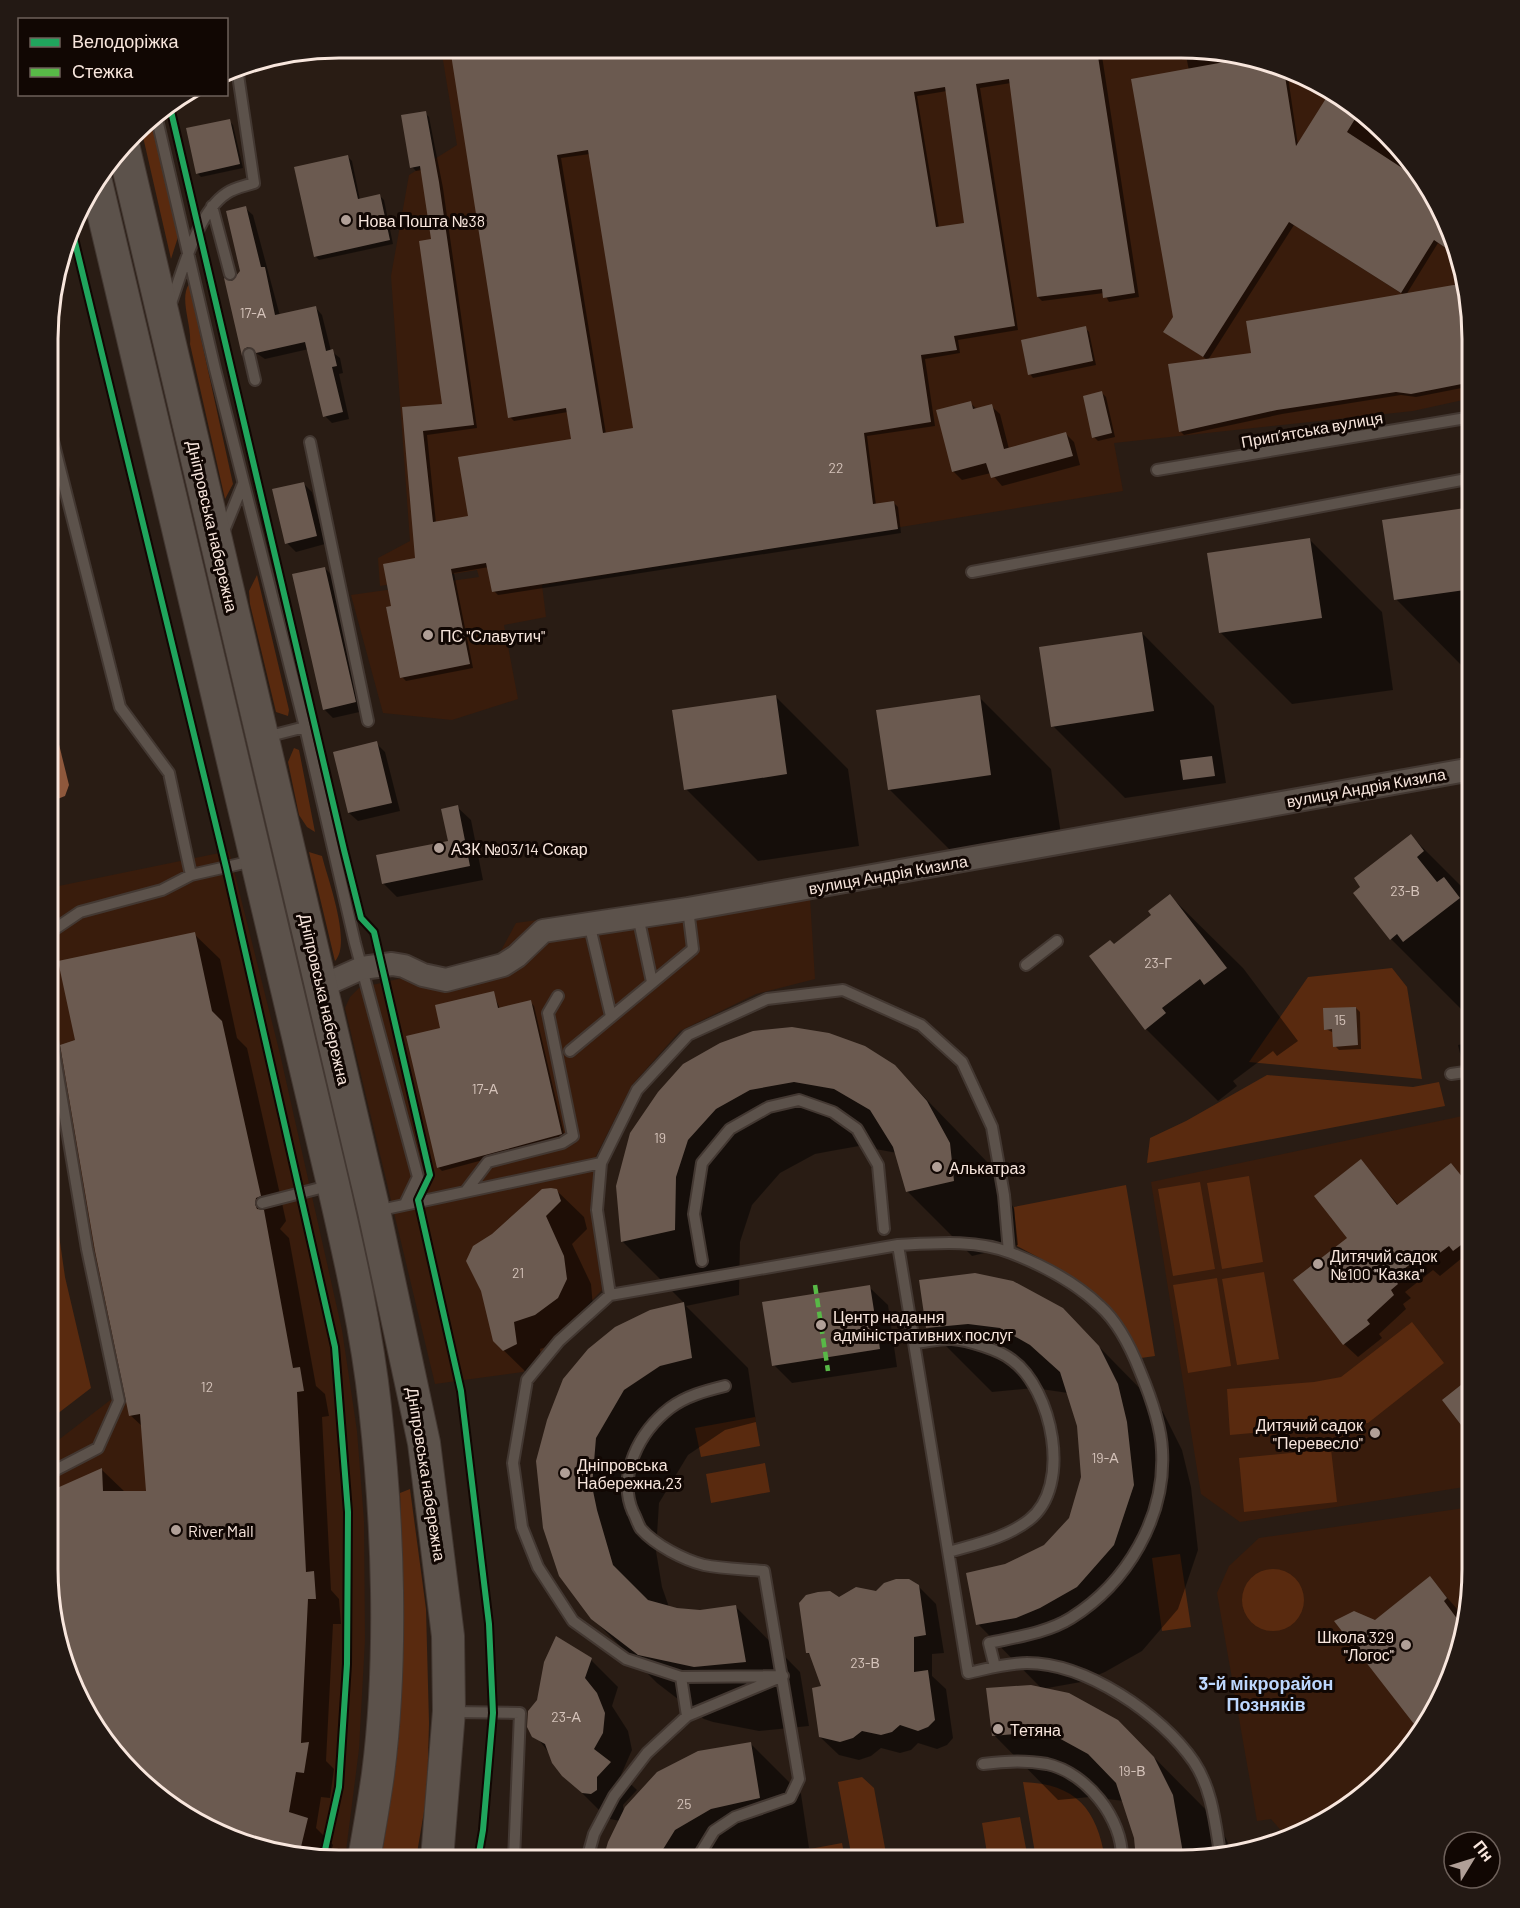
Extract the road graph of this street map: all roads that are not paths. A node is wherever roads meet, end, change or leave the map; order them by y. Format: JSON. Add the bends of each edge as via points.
{"nodes":[{"id":1,"x":238,"y":77,"type":"edge"},
{"id":2,"x":158,"y":124,"type":"edge"},
{"id":3,"x":126,"y":157,"type":"edge"},
{"id":4,"x":99,"y":194,"type":"edge"},
{"id":5,"x":212,"y":206,"type":"junction"},
{"id":6,"x":189,"y":253,"type":"junction"},
{"id":7,"x":230,"y":274,"type":"dead end"},
{"id":8,"x":164,"y":320,"type":"junction"},
{"id":9,"x":249,"y":354,"type":"dead end"},
{"id":10,"x":255,"y":380,"type":"dead end"},
{"id":11,"x":1462,"y":419,"type":"edge"},
{"id":12,"x":310,"y":442,"type":"dead end"},
{"id":13,"x":58,"y":461,"type":"edge"},
{"id":14,"x":1157,"y":470,"type":"dead end"},
{"id":15,"x":1462,"y":480,"type":"edge"},
{"id":16,"x":243,"y":484,"type":"junction"},
{"id":17,"x":218,"y":547,"type":"junction"},
{"id":18,"x":972,"y":572,"type":"dead end"},
{"id":19,"x":368,"y":721,"type":"dead end"},
{"id":20,"x":305,"y":727,"type":"junction"},
{"id":21,"x":263,"y":738,"type":"junction"},
{"id":22,"x":1462,"y":771,"type":"edge"},
{"id":23,"x":256,"y":860,"type":"junction"},
{"id":24,"x":191,"y":875,"type":"junction"},
{"id":25,"x":687,"y":909,"type":"junction"},
{"id":26,"x":638,"y":916,"type":"junction"},
{"id":27,"x":589,"y":923,"type":"junction"},
{"id":28,"x":58,"y":927,"type":"edge"},
{"id":29,"x":1058,"y":941,"type":"dead end"},
{"id":30,"x":1026,"y":965,"type":"dead end"},
{"id":31,"x":362,"y":968,"type":"junction"},
{"id":32,"x":652,"y":982,"type":"junction"},
{"id":33,"x":322,"y":986,"type":"junction"},
{"id":34,"x":558,"y":996,"type":"dead end"},
{"id":35,"x":611,"y":1016,"type":"junction"},
{"id":36,"x":570,"y":1051,"type":"dead end"},
{"id":37,"x":1462,"y":1072,"type":"edge"},
{"id":38,"x":1451,"y":1074,"type":"dead end"},
{"id":39,"x":58,"y":1076,"type":"edge"},
{"id":40,"x":601,"y":1163,"type":"junction"},
{"id":41,"x":333,"y":1184,"type":"junction"},
{"id":42,"x":466,"y":1191,"type":"junction"},
{"id":43,"x":262,"y":1203,"type":"dead end"},
{"id":44,"x":405,"y":1204,"type":"junction"},
{"id":45,"x":374,"y":1211,"type":"junction"},
{"id":46,"x":884,"y":1229,"type":"dead end"},
{"id":47,"x":898,"y":1245,"type":"junction"},
{"id":48,"x":1009,"y":1252,"type":"junction"},
{"id":49,"x":702,"y":1261,"type":"dead end"},
{"id":50,"x":610,"y":1295,"type":"junction"},
{"id":51,"x":915,"y":1343,"type":"junction"},
{"id":52,"x":725,"y":1386,"type":"dead end"},
{"id":53,"x":58,"y":1469,"type":"edge"},
{"id":54,"x":949,"y":1552,"type":"junction"},
{"id":55,"x":995,"y":1667,"type":"junction"},
{"id":56,"x":783,"y":1676,"type":"junction"},
{"id":57,"x":681,"y":1677,"type":"junction"},
{"id":58,"x":449,"y":1712,"type":"junction"},
{"id":59,"x":687,"y":1716,"type":"junction"},
{"id":60,"x":983,"y":1764,"type":"dead end"},
{"id":61,"x":1219,"y":1847,"type":"edge"},
{"id":62,"x":365,"y":1850,"type":"edge"},
{"id":63,"x":438,"y":1850,"type":"edge"},
{"id":64,"x":514,"y":1850,"type":"edge"},
{"id":65,"x":590,"y":1850,"type":"edge"},
{"id":66,"x":702,"y":1850,"type":"edge"},
{"id":67,"x":1121,"y":1850,"type":"edge"}],
"edges":[{"from":1,"to":5,"type":"lane","via":[[254,183],[228,192]]},
{"from":2,"to":6,"type":"lane"},
{"from":3,"to":8,"type":"main road","name":"Дніпровська набережна"},
{"from":4,"to":23,"type":"main road","name":"Дніпровська набережна"},
{"from":5,"to":6,"type":"lane"},
{"from":5,"to":7,"type":"lane"},
{"from":6,"to":8,"type":"lane"},
{"from":6,"to":16,"type":"lane"},
{"from":8,"to":17,"type":"main road","name":"Дніпровська набережна"},
{"from":9,"to":10,"type":"lane"},
{"from":11,"to":14,"type":"lane","name":"Припʼятська вулиця"},
{"from":12,"to":19,"type":"lane"},
{"from":13,"to":24,"type":"lane","via":[[120,707],[169,773]]},
{"from":15,"to":18,"type":"lane"},
{"from":16,"to":17,"type":"lane"},
{"from":16,"to":20,"type":"lane"},
{"from":17,"to":21,"type":"main road","name":"Дніпровська набережна"},
{"from":20,"to":21,"type":"lane"},
{"from":20,"to":31,"type":"lane"},
{"from":21,"to":33,"type":"main road","name":"Дніпровська набережна"},
{"from":22,"to":25,"type":"street","name":"вулиця Андрія Кизила"},
{"from":23,"to":24,"type":"lane"},
{"from":23,"to":41,"type":"main road","name":"Дніпровська набережна"},
{"from":24,"to":28,"type":"lane","via":[[162,890],[80,912]]},
{"from":25,"to":26,"type":"street","name":"вулиця Андрія Кизила"},
{"from":25,"to":32,"type":"lane","via":[[693,949]]},
{"from":26,"to":27,"type":"street","name":"вулиця Андрія Кизила"},
{"from":26,"to":32,"type":"lane"},
{"from":27,"to":31,"type":"street","name":"вулиця Андрія Кизила","via":[[543,931],[503,965],[446,980],[392,964]]},
{"from":27,"to":35,"type":"lane"},
{"from":29,"to":30,"type":"lane"},
{"from":31,"to":33,"type":"street","name":"вулиця Андрія Кизила"},
{"from":31,"to":44,"type":"lane","via":[[418,1177]]},
{"from":32,"to":35,"type":"lane"},
{"from":33,"to":45,"type":"main road","name":"Дніпровська набережна"},
{"from":34,"to":42,"type":"lane","via":[[548,1013],[573,1136],[562,1143],[488,1162]]},
{"from":35,"to":36,"type":"lane"},
{"from":37,"to":38,"type":"lane"},
{"from":39,"to":53,"type":"lane","via":[[118,1401],[98,1448]]},
{"from":40,"to":42,"type":"lane"},
{"from":40,"to":48,"type":"lane","via":[[637,1090],[688,1035],[767,999],[843,990],[921,1025],[962,1062],[992,1127]]},
{"from":40,"to":50,"type":"lane","via":[[597,1210]]},
{"from":41,"to":43,"type":"lane"},
{"from":41,"to":62,"type":"main road","name":"Дніпровська набережна","via":[[360,1314],[381,1471],[386,1676],[378,1773]]},
{"from":42,"to":44,"type":"lane"},
{"from":44,"to":45,"type":"lane"},
{"from":45,"to":58,"type":"main road","name":"Дніпровська набережна","via":[[424,1443],[448,1636]]},
{"from":46,"to":49,"type":"lane","via":[[878,1165],[857,1129],[832,1112],[799,1100],[769,1107],[730,1129],[702,1163],[694,1214]]},
{"from":47,"to":48,"type":"lane","via":[[951,1242]]},
{"from":47,"to":50,"type":"lane"},
{"from":47,"to":51,"type":"lane"},
{"from":48,"to":55,"type":"lane","via":[[1055,1274],[1101,1306],[1130,1345],[1149,1394],[1162,1450],[1157,1506],[1133,1556],[1107,1592],[1070,1619],[1035,1633],[989,1643]]},
{"from":50,"to":57,"type":"lane","via":[[559,1341],[527,1380],[513,1463],[522,1527],[538,1567],[573,1621],[626,1659]]},
{"from":51,"to":54,"type":"lane"},
{"from":51,"to":54,"type":"lane","via":[[951,1339],[1012,1359],[1035,1385],[1051,1426],[1053,1466],[1046,1498],[1031,1519],[1006,1533]]},
{"from":52,"to":56,"type":"lane","via":[[671,1407],[652,1424],[626,1477],[628,1501],[640,1528],[670,1551],[704,1565],[764,1571]]},
{"from":54,"to":55,"type":"lane","via":[[968,1673]]},
{"from":55,"to":61,"type":"lane","via":[[1027,1663],[1072,1670],[1113,1690],[1157,1721],[1194,1763],[1213,1805]]},
{"from":56,"to":57,"type":"lane"},
{"from":56,"to":59,"type":"lane"},
{"from":56,"to":66,"type":"lane","via":[[799,1779],[790,1798],[735,1817],[714,1831]]},
{"from":57,"to":59,"type":"lane"},
{"from":58,"to":63,"type":"main road","name":"Дніпровська набережна"},
{"from":58,"to":64,"type":"lane","via":[[520,1713]]},
{"from":59,"to":65,"type":"lane","via":[[647,1753],[614,1796]]},
{"from":60,"to":67,"type":"lane","via":[[1048,1764],[1072,1774],[1107,1809],[1117,1827]]}]}
